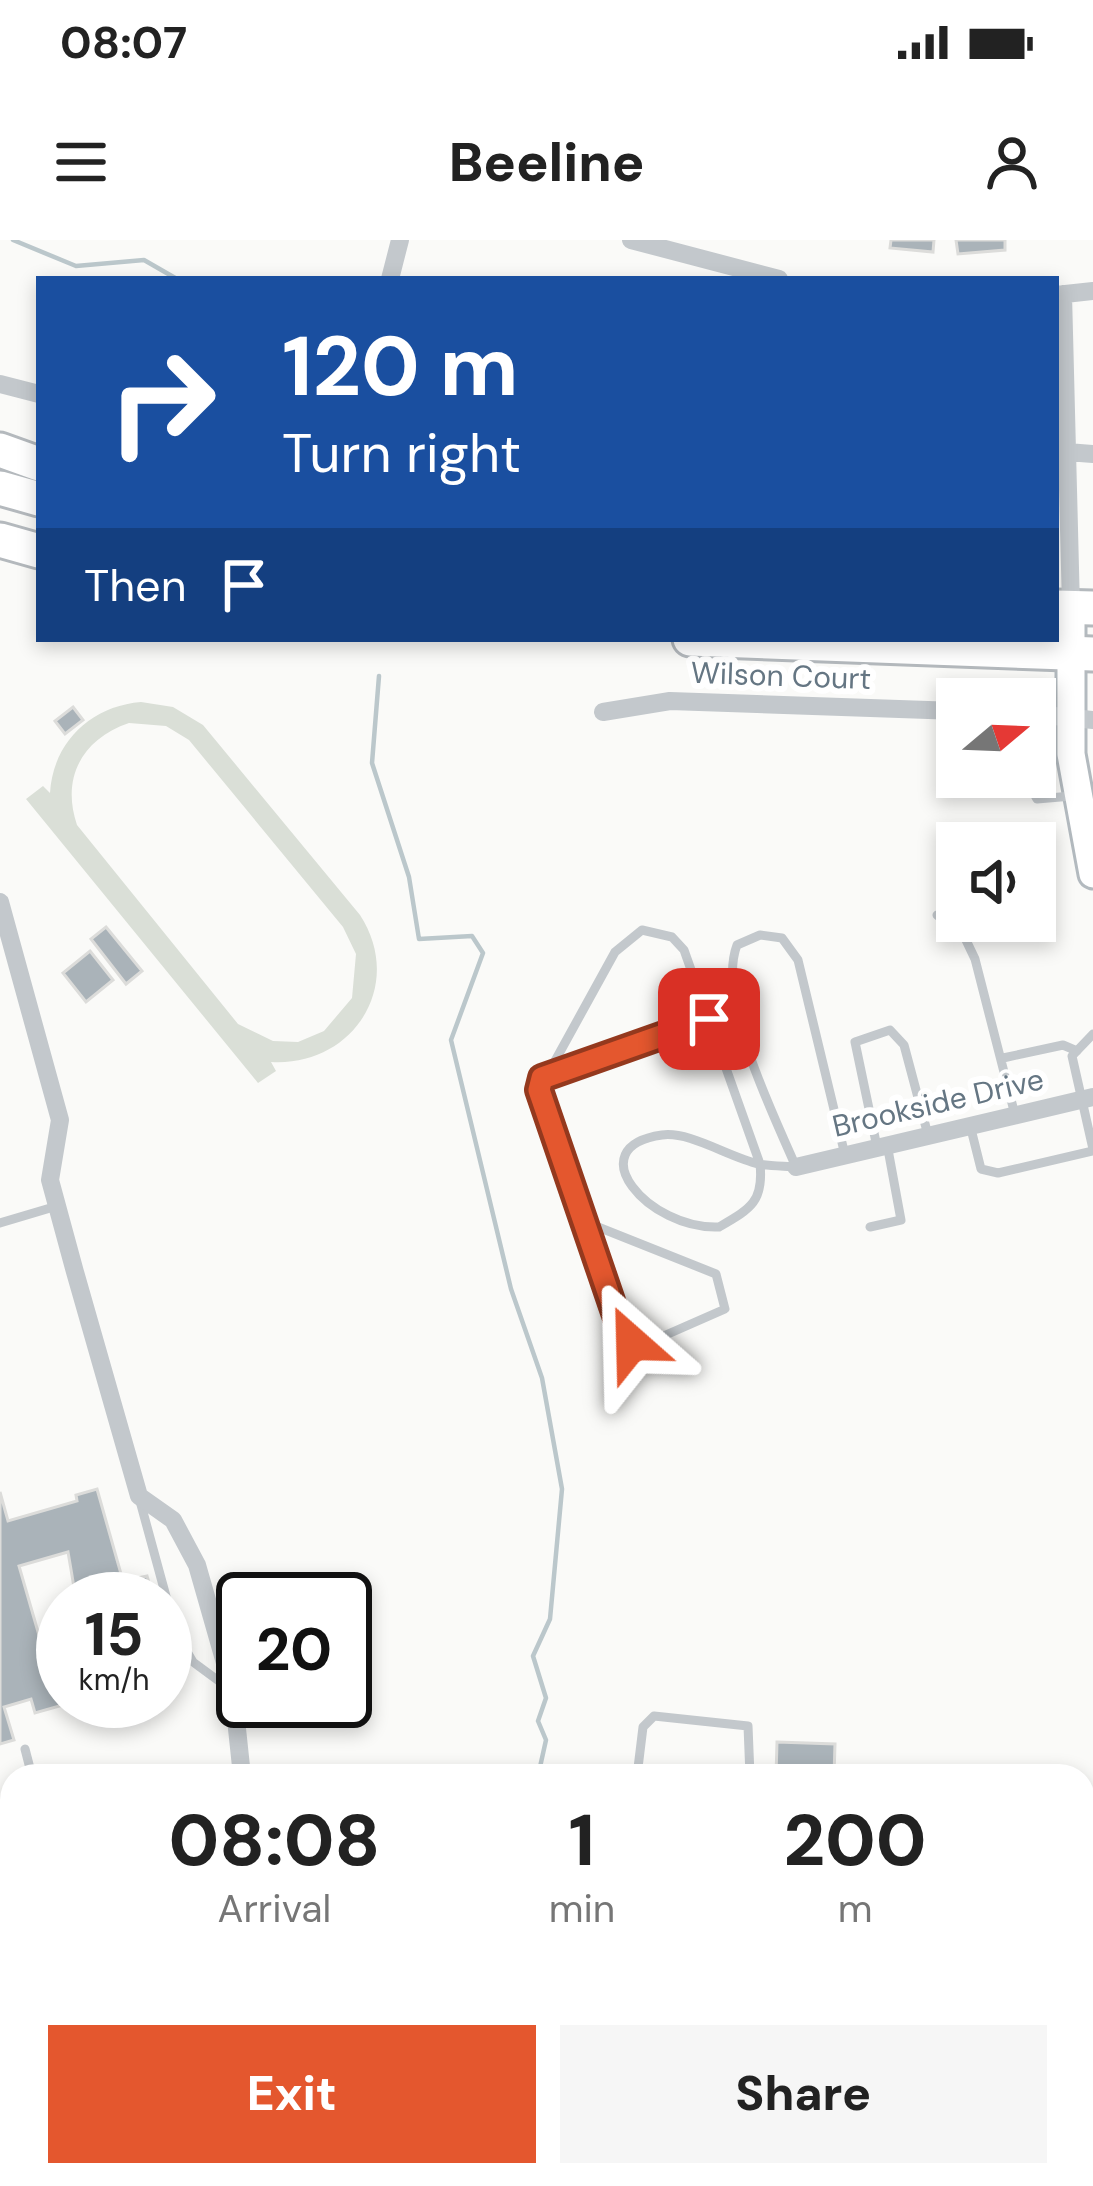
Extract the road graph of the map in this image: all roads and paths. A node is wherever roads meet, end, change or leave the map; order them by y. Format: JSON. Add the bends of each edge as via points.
{"nodes":[{"id":1,"x":400,"y":240,"type":"edge"},
{"id":2,"x":631,"y":240,"type":"edge"},
{"id":3,"x":391,"y":276,"type":"edge"},
{"id":4,"x":768,"y":276,"type":"edge"},
{"id":5,"x":1093,"y":291,"type":"edge"},
{"id":6,"x":1060,"y":294,"type":"edge"},
{"id":7,"x":0,"y":384,"type":"edge"},
{"id":8,"x":36,"y":393,"type":"edge"},
{"id":9,"x":0,"y":450,"type":"edge"},
{"id":10,"x":1067,"y":452,"type":"junction"},
{"id":11,"x":1093,"y":454,"type":"edge"},
{"id":12,"x":36,"y":463,"type":"edge"},
{"id":13,"x":0,"y":488,"type":"edge"},
{"id":14,"x":36,"y":498,"type":"edge"},
{"id":15,"x":0,"y":540,"type":"edge"},
{"id":16,"x":36,"y":549,"type":"edge"},
{"id":17,"x":0,"y":560,"type":"edge"},
{"id":18,"x":36,"y":561,"type":"edge"},
{"id":19,"x":1073,"y":607,"type":"edge"},
{"id":20,"x":768,"y":642,"type":"edge"},
{"id":21,"x":1082,"y":654,"type":"edge"},
{"id":22,"x":936,"y":710,"type":"edge"},
{"id":23,"x":603,"y":712,"type":"dead end"},
{"id":24,"x":1082,"y":719,"type":"edge"},
{"id":25,"x":1078,"y":795,"type":"junction"},
{"id":26,"x":1056,"y":798,"type":"edge"},
{"id":27,"x":1092,"y":866,"type":"edge"},
{"id":28,"x":0,"y":902,"type":"edge"},
{"id":29,"x":966,"y":942,"type":"edge"},
{"id":30,"x":709,"y":1019,"type":"junction"},
{"id":31,"x":1093,"y":1034,"type":"edge"},
{"id":32,"x":1077,"y":1051,"type":"junction"},
{"id":33,"x":1003,"y":1058,"type":"junction"},
{"id":34,"x":542,"y":1078,"type":"junction"},
{"id":35,"x":1088,"y":1098,"type":"edge"},
{"id":36,"x":1015,"y":1115,"type":"junction"},
{"id":37,"x":970,"y":1125,"type":"junction"},
{"id":38,"x":928,"y":1135,"type":"junction"},
{"id":39,"x":882,"y":1146,"type":"junction"},
{"id":40,"x":1093,"y":1150,"type":"edge"},
{"id":41,"x":845,"y":1156,"type":"junction"},
{"id":42,"x":760,"y":1164,"type":"junction"},
{"id":43,"x":796,"y":1167,"type":"junction"},
{"id":44,"x":57,"y":1206,"type":"junction"},
{"id":45,"x":583,"y":1221,"type":"junction"},
{"id":46,"x":0,"y":1223,"type":"edge"},
{"id":47,"x":870,"y":1227,"type":"dead end"},
{"id":48,"x":139,"y":1496,"type":"junction"},
{"id":49,"x":216,"y":1633,"type":"edge"},
{"id":50,"x":216,"y":1679,"type":"edge"},
{"id":51,"x":237,"y":1728,"type":"edge"},
{"id":52,"x":25,"y":1749,"type":"dead end"},
{"id":53,"x":29,"y":1764,"type":"edge"},
{"id":54,"x":241,"y":1764,"type":"edge"},
{"id":55,"x":638,"y":1764,"type":"edge"},
{"id":56,"x":750,"y":1764,"type":"edge"}],
"edges":[{"from":1,"to":3,"type":"street"},
{"from":2,"to":4,"type":"street"},
{"from":5,"to":6,"type":"street"},
{"from":6,"to":10,"type":"street"},
{"from":7,"to":8,"type":"street"},
{"from":9,"to":12,"type":"highway"},
{"from":10,"to":11,"type":"street"},
{"from":10,"to":19,"type":"street"},
{"from":13,"to":14,"type":"highway"},
{"from":15,"to":16,"type":"highway"},
{"from":17,"to":18,"type":"highway"},
{"from":19,"to":21,"type":"street"},
{"from":20,"to":21,"type":"highway"},
{"from":21,"to":24,"type":"street"},
{"from":22,"to":23,"type":"street","name":"Wilson Court","via":[[670,701]]},
{"from":24,"to":25,"type":"street"},
{"from":25,"to":26,"type":"lane"},
{"from":25,"to":27,"type":"street"},
{"from":28,"to":44,"type":"street","via":[[60,1120],[50,1180]]},
{"from":29,"to":33,"type":"lane"},
{"from":30,"to":34,"type":"lane"},
{"from":30,"to":34,"type":"lane","via":[[685,950],[672,937],[642,930],[615,952]]},
{"from":30,"to":42,"type":"lane"},
{"from":31,"to":32,"type":"lane"},
{"from":32,"to":33,"type":"lane","via":[[1063,1046]]},
{"from":32,"to":35,"type":"lane","via":[[1072,1056]]},
{"from":33,"to":36,"type":"lane"},
{"from":34,"to":45,"type":"lane","via":[[543,1109]]},
{"from":35,"to":36,"type":"street","name":"Brookside Drive"},
{"from":35,"to":40,"type":"lane"},
{"from":36,"to":37,"type":"street","name":"Brookside Drive"},
{"from":37,"to":38,"type":"street","name":"Brookside Drive"},
{"from":37,"to":40,"type":"lane","via":[[981,1169],[998,1173]]},
{"from":38,"to":39,"type":"street","name":"Brookside Drive"},
{"from":38,"to":39,"type":"lane","via":[[904,1045],[890,1030],[875,1031],[855,1042]]},
{"from":39,"to":41,"type":"street","name":"Brookside Drive"},
{"from":39,"to":47,"type":"lane","via":[[901,1220]]},
{"from":41,"to":43,"type":"street","name":"Brookside Drive"},
{"from":41,"to":43,"type":"lane","via":[[798,960],[782,938],[760,935],[737,945],[729,967],[757,1073]]},
{"from":42,"to":42,"type":"lane","via":[[763,1191],[753,1208],[719,1227],[637,1199],[626,1183],[626,1158],[665,1134]]},
{"from":42,"to":43,"type":"lane"},
{"from":44,"to":46,"type":"lane"},
{"from":44,"to":48,"type":"street"},
{"from":45,"to":45,"type":"lane","via":[[632,1343],[725,1309],[716,1274]]},
{"from":48,"to":49,"type":"street","via":[[173,1520]]},
{"from":48,"to":50,"type":"lane","via":[[176,1633],[193,1662]]},
{"from":51,"to":54,"type":"street"},
{"from":52,"to":53,"type":"lane"},
{"from":55,"to":56,"type":"lane","via":[[643,1727],[654,1716],[748,1726]]}]}
